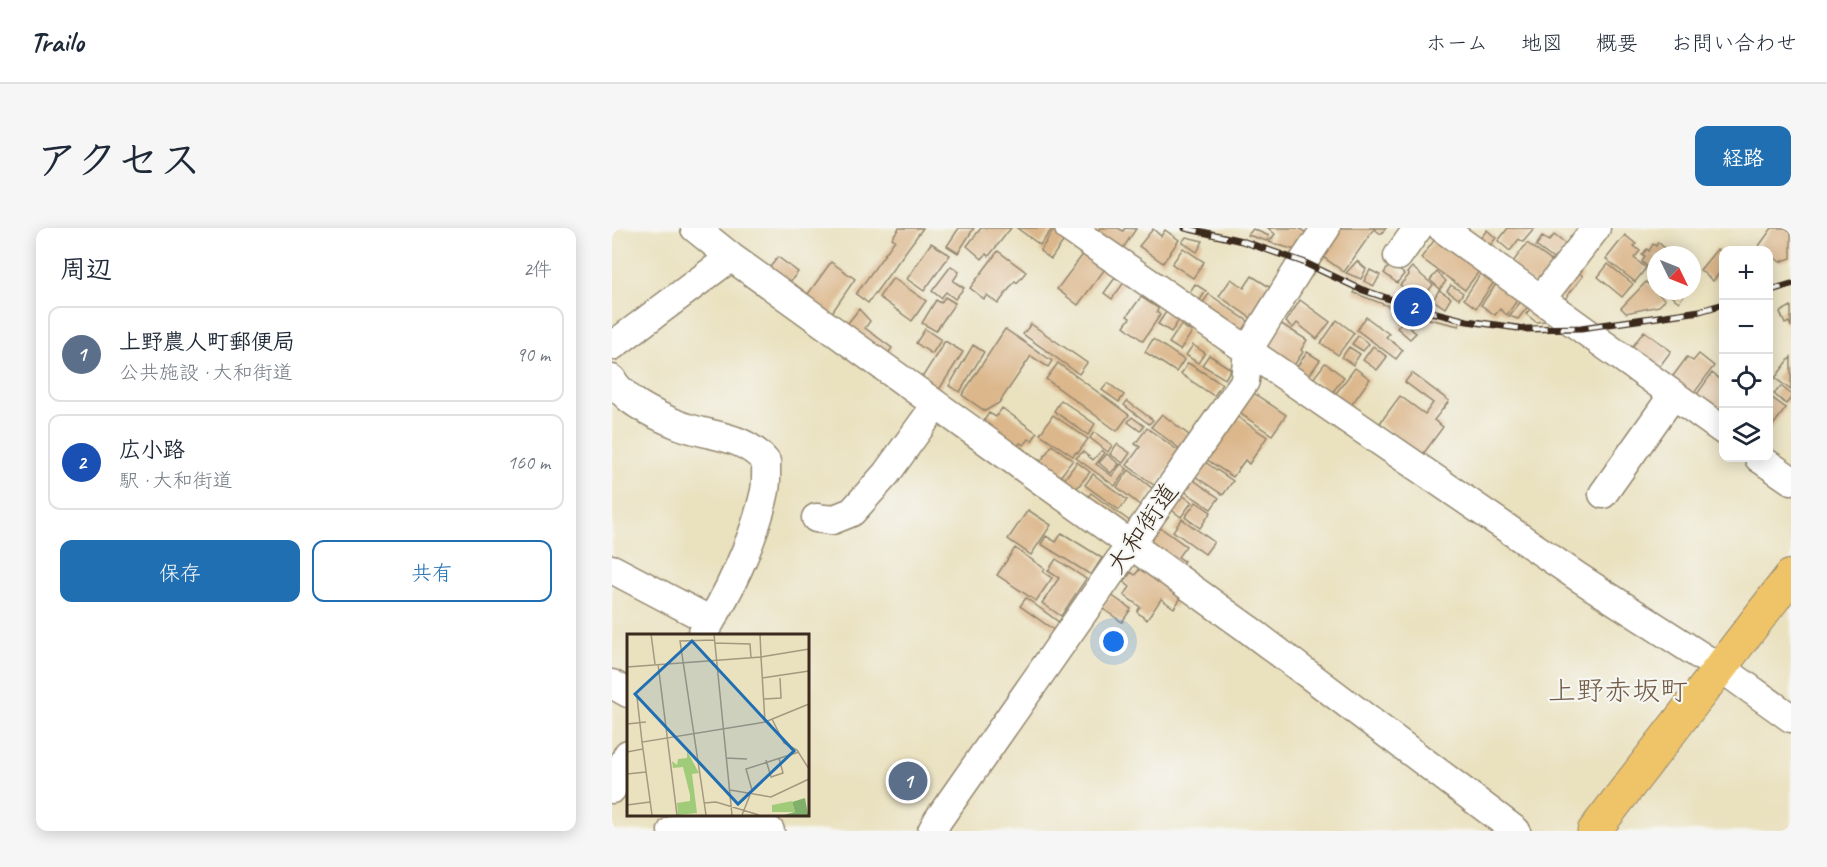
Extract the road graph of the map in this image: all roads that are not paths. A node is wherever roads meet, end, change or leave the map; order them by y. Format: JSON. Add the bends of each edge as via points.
{"nodes":[{"id":1,"x":695,"y":228,"type":"edge"},
{"id":2,"x":1069,"y":228,"type":"edge"},
{"id":3,"x":1326,"y":228,"type":"edge"},
{"id":4,"x":1418,"y":228,"type":"edge"},
{"id":5,"x":1442,"y":228,"type":"edge"},
{"id":6,"x":1596,"y":228,"type":"edge"},
{"id":7,"x":1398,"y":256,"type":"dead end"},
{"id":8,"x":731,"y":257,"type":"junction"},
{"id":9,"x":1541,"y":299,"type":"junction"},
{"id":10,"x":612,"y":346,"type":"edge"},
{"id":11,"x":1248,"y":350,"type":"junction"},
{"id":12,"x":612,"y":379,"type":"edge"},
{"id":13,"x":1673,"y":395,"type":"junction"},
{"id":14,"x":936,"y":405,"type":"junction"},
{"id":15,"x":1719,"y":428,"type":"edge"},
{"id":16,"x":1765,"y":462,"type":"edge"},
{"id":17,"x":1791,"y":480,"type":"edge"},
{"id":18,"x":1603,"y":494,"type":"dead end"},
{"id":19,"x":816,"y":518,"type":"dead end"},
{"id":20,"x":1130,"y":545,"type":"junction"},
{"id":21,"x":612,"y":569,"type":"edge"},
{"id":22,"x":1791,"y":576,"type":"edge"},
{"id":23,"x":706,"y":629,"type":"edge"},
{"id":24,"x":1720,"y":669,"type":"junction"},
{"id":25,"x":612,"y":684,"type":"edge"},
{"id":26,"x":627,"y":692,"type":"edge"},
{"id":27,"x":1791,"y":718,"type":"edge"},
{"id":28,"x":627,"y":756,"type":"edge"},
{"id":29,"x":612,"y":789,"type":"edge"},
{"id":30,"x":940,"y":827,"type":"edge"},
{"id":31,"x":672,"y":831,"type":"edge"},
{"id":32,"x":770,"y":831,"type":"edge"},
{"id":33,"x":1516,"y":831,"type":"edge"},
{"id":34,"x":1594,"y":831,"type":"edge"}],
"edges":[{"from":1,"to":8,"type":"street"},
{"from":2,"to":11,"type":"street"},
{"from":3,"to":11,"type":"street","name":"大和街道"},
{"from":4,"to":7,"type":"street"},
{"from":5,"to":9,"type":"street"},
{"from":6,"to":9,"type":"street"},
{"from":8,"to":10,"type":"street"},
{"from":8,"to":14,"type":"street"},
{"from":9,"to":13,"type":"street"},
{"from":11,"to":20,"type":"street","name":"大和街道","via":[[1245,381]]},
{"from":11,"to":24,"type":"street","via":[[1578,578]]},
{"from":12,"to":23,"type":"street","via":[[641,407],[680,425],[725,436],[757,451],[766,462],[765,494],[748,547]]},
{"from":13,"to":15,"type":"street"},
{"from":13,"to":18,"type":"street"},
{"from":14,"to":19,"type":"street","via":[[886,474],[852,512],[832,520]]},
{"from":14,"to":20,"type":"street"},
{"from":16,"to":17,"type":"street"},
{"from":20,"to":30,"type":"street","name":"大和街道"},
{"from":20,"to":33,"type":"street"},
{"from":21,"to":23,"type":"street"},
{"from":22,"to":24,"type":"highway"},
{"from":24,"to":27,"type":"street"},
{"from":24,"to":34,"type":"highway"},
{"from":25,"to":26,"type":"street"},
{"from":28,"to":29,"type":"street"},
{"from":31,"to":32,"type":"street","via":[[708,816]]}]}
